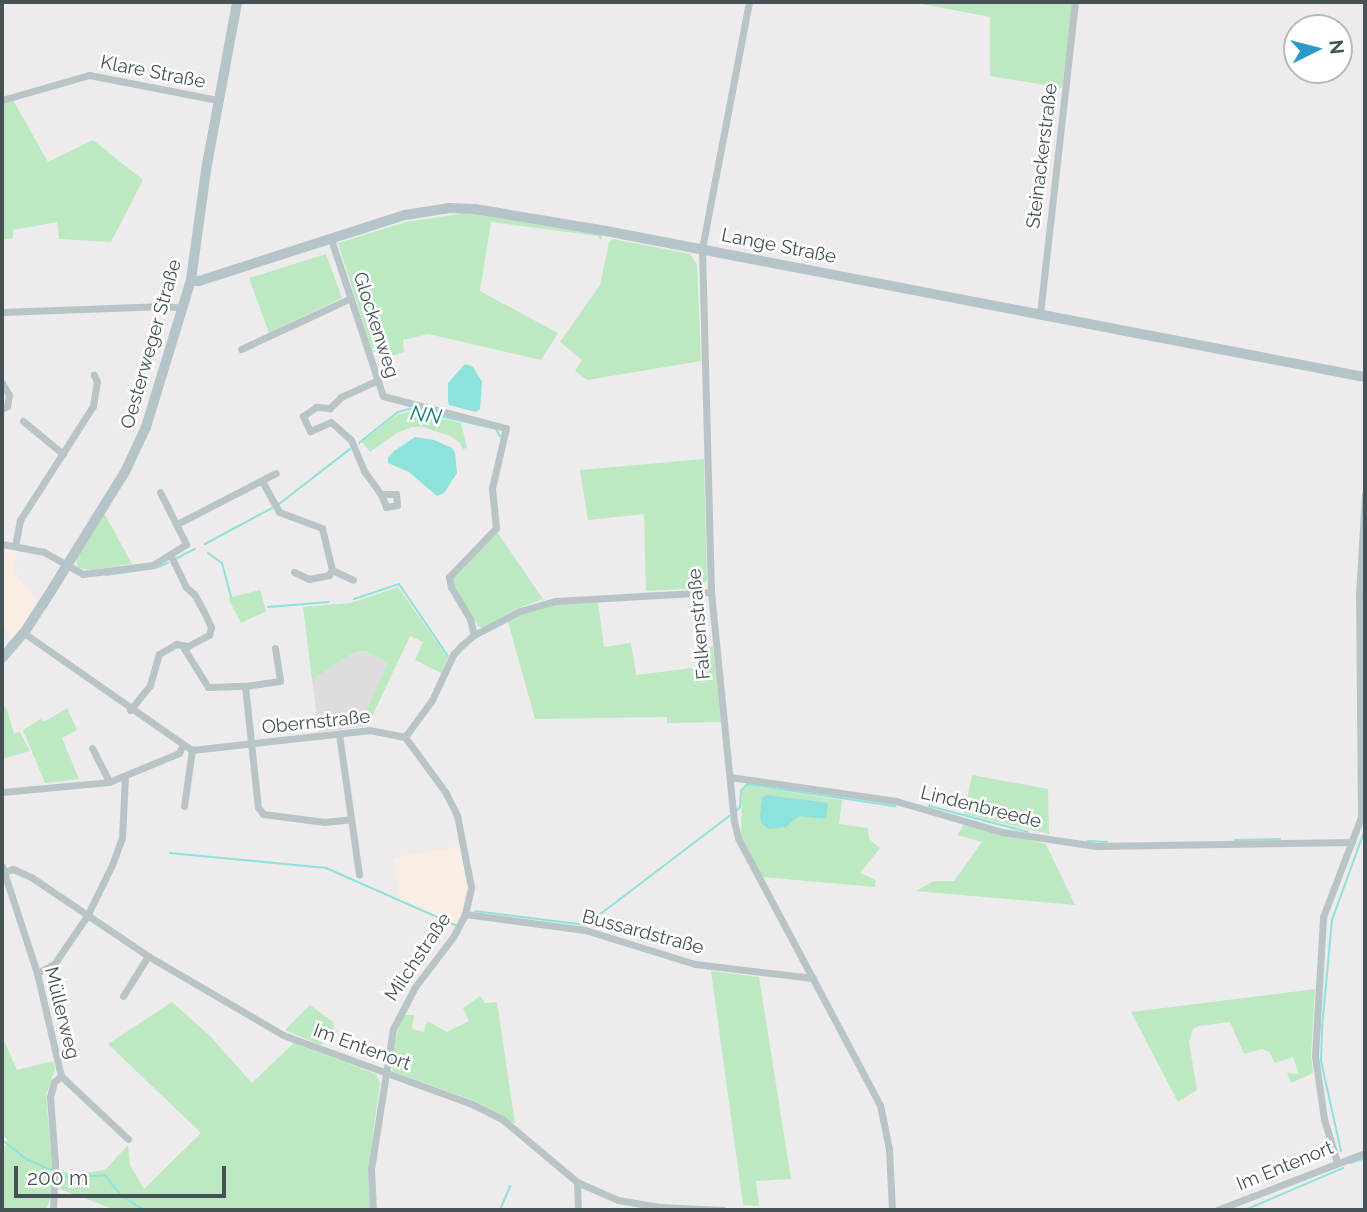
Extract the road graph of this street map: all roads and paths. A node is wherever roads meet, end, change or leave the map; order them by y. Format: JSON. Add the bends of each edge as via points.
{"nodes":[{"id":1,"x":237,"y":2,"type":"edge"},
{"id":2,"x":749,"y":2,"type":"edge"},
{"id":3,"x":1075,"y":2,"type":"edge"},
{"id":4,"x":2,"y":100,"type":"edge"},
{"id":5,"x":218,"y":100,"type":"junction"},
{"id":6,"x":331,"y":239,"type":"junction"},
{"id":7,"x":702,"y":249,"type":"junction"},
{"id":8,"x":191,"y":279,"type":"junction"},
{"id":9,"x":351,"y":298,"type":"junction"},
{"id":10,"x":183,"y":308,"type":"junction"},
{"id":11,"x":2,"y":312,"type":"edge"},
{"id":12,"x":1040,"y":314,"type":"junction"},
{"id":13,"x":241,"y":349,"type":"dead end"},
{"id":14,"x":94,"y":375,"type":"dead end"},
{"id":15,"x":1365,"y":377,"type":"edge"},
{"id":16,"x":377,"y":380,"type":"junction"},
{"id":17,"x":2,"y":383,"type":"edge"},
{"id":18,"x":330,"y":408,"type":"junction"},
{"id":19,"x":2,"y":409,"type":"edge"},
{"id":20,"x":23,"y":421,"type":"dead end"},
{"id":21,"x":331,"y":422,"type":"junction"},
{"id":22,"x":63,"y":454,"type":"junction"},
{"id":23,"x":276,"y":473,"type":"dead end"},
{"id":24,"x":262,"y":481,"type":"junction"},
{"id":25,"x":160,"y":492,"type":"dead end"},
{"id":26,"x":381,"y":494,"type":"dead end"},
{"id":27,"x":1365,"y":494,"type":"edge"},
{"id":28,"x":177,"y":524,"type":"junction"},
{"id":29,"x":2,"y":544,"type":"edge"},
{"id":30,"x":15,"y":546,"type":"junction"},
{"id":31,"x":171,"y":556,"type":"junction"},
{"id":32,"x":66,"y":566,"type":"junction"},
{"id":33,"x":332,"y":570,"type":"junction"},
{"id":34,"x":294,"y":572,"type":"dead end"},
{"id":35,"x":354,"y":580,"type":"dead end"},
{"id":36,"x":710,"y":592,"type":"junction"},
{"id":37,"x":24,"y":633,"type":"junction"},
{"id":38,"x":474,"y":635,"type":"junction"},
{"id":39,"x":183,"y":647,"type":"junction"},
{"id":40,"x":275,"y":648,"type":"dead end"},
{"id":41,"x":2,"y":658,"type":"edge"},
{"id":42,"x":245,"y":686,"type":"junction"},
{"id":43,"x":130,"y":709,"type":"junction"},
{"id":44,"x":339,"y":734,"type":"junction"},
{"id":45,"x":405,"y":737,"type":"junction"},
{"id":46,"x":251,"y":744,"type":"junction"},
{"id":47,"x":182,"y":746,"type":"junction"},
{"id":48,"x":92,"y":748,"type":"dead end"},
{"id":49,"x":192,"y":750,"type":"junction"},
{"id":50,"x":125,"y":776,"type":"junction"},
{"id":51,"x":730,"y":777,"type":"junction"},
{"id":52,"x":109,"y":782,"type":"junction"},
{"id":53,"x":2,"y":792,"type":"edge"},
{"id":54,"x":184,"y":806,"type":"dead end"},
{"id":55,"x":351,"y":818,"type":"junction"},
{"id":56,"x":1352,"y":842,"type":"junction"},
{"id":57,"x":3,"y":869,"type":"edge"},
{"id":58,"x":359,"y":875,"type":"dead end"},
{"id":59,"x":465,"y":914,"type":"junction"},
{"id":60,"x":87,"y":916,"type":"junction"},
{"id":61,"x":148,"y":956,"type":"junction"},
{"id":62,"x":37,"y":973,"type":"junction"},
{"id":63,"x":813,"y":978,"type":"junction"},
{"id":64,"x":123,"y":996,"type":"dead end"},
{"id":65,"x":384,"y":1072,"type":"junction"},
{"id":66,"x":61,"y":1076,"type":"junction"},
{"id":67,"x":128,"y":1139,"type":"dead end"},
{"id":68,"x":1365,"y":1153,"type":"edge"},
{"id":69,"x":1337,"y":1162,"type":"junction"},
{"id":70,"x":577,"y":1182,"type":"junction"},
{"id":71,"x":1230,"y":1208,"type":"edge"},
{"id":72,"x":52,"y":1210,"type":"edge"},
{"id":73,"x":373,"y":1210,"type":"edge"},
{"id":74,"x":578,"y":1210,"type":"edge"},
{"id":75,"x":723,"y":1210,"type":"edge"},
{"id":76,"x":892,"y":1210,"type":"edge"},
{"id":77,"x":1217,"y":1210,"type":"edge"}],
"edges":[{"from":1,"to":5,"type":"street","name":"Oesterweger Straße"},
{"from":2,"to":7,"type":"street","name":"Falkenstraße"},
{"from":3,"to":12,"type":"street","name":"Steinackerstraße"},
{"from":4,"to":5,"type":"street","name":"Klare Straße","via":[[89,75]]},
{"from":5,"to":8,"type":"street","name":"Oesterweger Straße"},
{"from":6,"to":7,"type":"street","name":"Lange Straße","via":[[405,215],[449,208]]},
{"from":6,"to":8,"type":"street","name":"Lange Straße","via":[[199,281]]},
{"from":6,"to":9,"type":"street","name":"Glockenweg"},
{"from":7,"to":12,"type":"street","name":"Lange Straße"},
{"from":7,"to":36,"type":"street","name":"Falkenstraße"},
{"from":8,"to":10,"type":"street","name":"Oesterweger Straße"},
{"from":9,"to":13,"type":"street"},
{"from":9,"to":16,"type":"street","name":"Glockenweg"},
{"from":10,"to":11,"type":"street"},
{"from":10,"to":32,"type":"street","name":"Oesterweger Straße","via":[[136,450]]},
{"from":12,"to":15,"type":"street","name":"Lange Straße"},
{"from":14,"to":22,"type":"street","via":[[93,407]]},
{"from":16,"to":18,"type":"street","via":[[341,397]]},
{"from":16,"to":38,"type":"street","name":"Glockenweg","via":[[383,396],[393,401],[506,428],[492,488],[496,528],[450,577]]},
{"from":17,"to":19,"type":"street","via":[[9,395]]},
{"from":18,"to":21,"type":"street"},
{"from":18,"to":21,"type":"street","via":[[316,407],[303,416],[310,431]]},
{"from":20,"to":22,"type":"street"},
{"from":21,"to":26,"type":"street","via":[[351,440],[364,471]]},
{"from":22,"to":30,"type":"street","via":[[20,520]]},
{"from":23,"to":24,"type":"street"},
{"from":24,"to":28,"type":"street"},
{"from":24,"to":33,"type":"street","via":[[279,512],[322,528]]},
{"from":25,"to":28,"type":"street"},
{"from":27,"to":56,"type":"street","via":[[1359,595],[1361,817]]},
{"from":28,"to":31,"type":"street","via":[[186,544]]},
{"from":29,"to":30,"type":"street"},
{"from":30,"to":32,"type":"street","via":[[44,552]]},
{"from":31,"to":32,"type":"street","via":[[153,565],[99,573],[83,574]]},
{"from":31,"to":39,"type":"street","via":[[211,627],[209,635]]},
{"from":32,"to":37,"type":"street","name":"Oesterweger Straße"},
{"from":33,"to":34,"type":"street","via":[[329,575],[309,579]]},
{"from":33,"to":35,"type":"street"},
{"from":36,"to":38,"type":"street","via":[[539,603]]},
{"from":36,"to":51,"type":"street","name":"Falkenstraße"},
{"from":37,"to":41,"type":"street","name":"Oesterweger Straße"},
{"from":37,"to":43,"type":"street","name":"Obernstraße"},
{"from":38,"to":45,"type":"street","via":[[453,655],[432,700]]},
{"from":39,"to":42,"type":"street","via":[[208,687]]},
{"from":39,"to":43,"type":"street","via":[[176,644],[159,654],[150,685]]},
{"from":40,"to":42,"type":"street","via":[[280,681]]},
{"from":42,"to":46,"type":"street"},
{"from":43,"to":47,"type":"street","name":"Obernstraße"},
{"from":44,"to":45,"type":"street","name":"Obernstraße","via":[[369,730]]},
{"from":44,"to":46,"type":"street","name":"Obernstraße"},
{"from":44,"to":55,"type":"street"},
{"from":45,"to":59,"type":"street","name":"Milchstraße","via":[[457,815],[471,887]]},
{"from":46,"to":49,"type":"street","name":"Obernstraße"},
{"from":46,"to":55,"type":"street","via":[[256,801],[263,814],[324,822]]},
{"from":47,"to":49,"type":"street","name":"Obernstraße"},
{"from":47,"to":50,"type":"street","via":[[179,753]]},
{"from":48,"to":52,"type":"street"},
{"from":49,"to":54,"type":"street"},
{"from":50,"to":52,"type":"street"},
{"from":50,"to":60,"type":"street","via":[[122,838]]},
{"from":51,"to":56,"type":"street","name":"Lindenbreede","via":[[896,801],[1002,832],[1096,846]]},
{"from":51,"to":63,"type":"street","name":"Falkenstraße","via":[[738,838]]},
{"from":52,"to":53,"type":"street"},
{"from":55,"to":58,"type":"street"},
{"from":56,"to":69,"type":"street","via":[[1324,917],[1315,1056],[1324,1119]]},
{"from":57,"to":60,"type":"street","name":"Im Entenort","via":[[31,877]]},
{"from":57,"to":62,"type":"street","name":"Müllerweg"},
{"from":59,"to":63,"type":"street","name":"Bussardstraße","via":[[585,930],[695,964]]},
{"from":59,"to":65,"type":"street","name":"Milchstraße","via":[[398,1016]]},
{"from":60,"to":61,"type":"street","name":"Im Entenort"},
{"from":60,"to":62,"type":"street","via":[[54,964]]},
{"from":61,"to":64,"type":"street"},
{"from":61,"to":65,"type":"street","name":"Im Entenort","via":[[284,1035]]},
{"from":62,"to":66,"type":"street","name":"Müllerweg"},
{"from":63,"to":76,"type":"street","name":"Falkenstraße","via":[[880,1105],[889,1149]]},
{"from":65,"to":70,"type":"street","name":"Im Entenort","via":[[502,1119]]},
{"from":65,"to":73,"type":"street","name":"Milchstraße","via":[[370,1169]]},
{"from":66,"to":67,"type":"street"},
{"from":66,"to":72,"type":"street","name":"Müllerweg","via":[[50,1097]]},
{"from":68,"to":69,"type":"street","name":"Im Entenort"},
{"from":69,"to":71,"type":"street","name":"Im Entenort"},
{"from":70,"to":74,"type":"street"},
{"from":70,"to":75,"type":"street","name":"Im Entenort","via":[[618,1200]]},
{"from":71,"to":77,"type":"street","name":"Im Entenort"}]}
